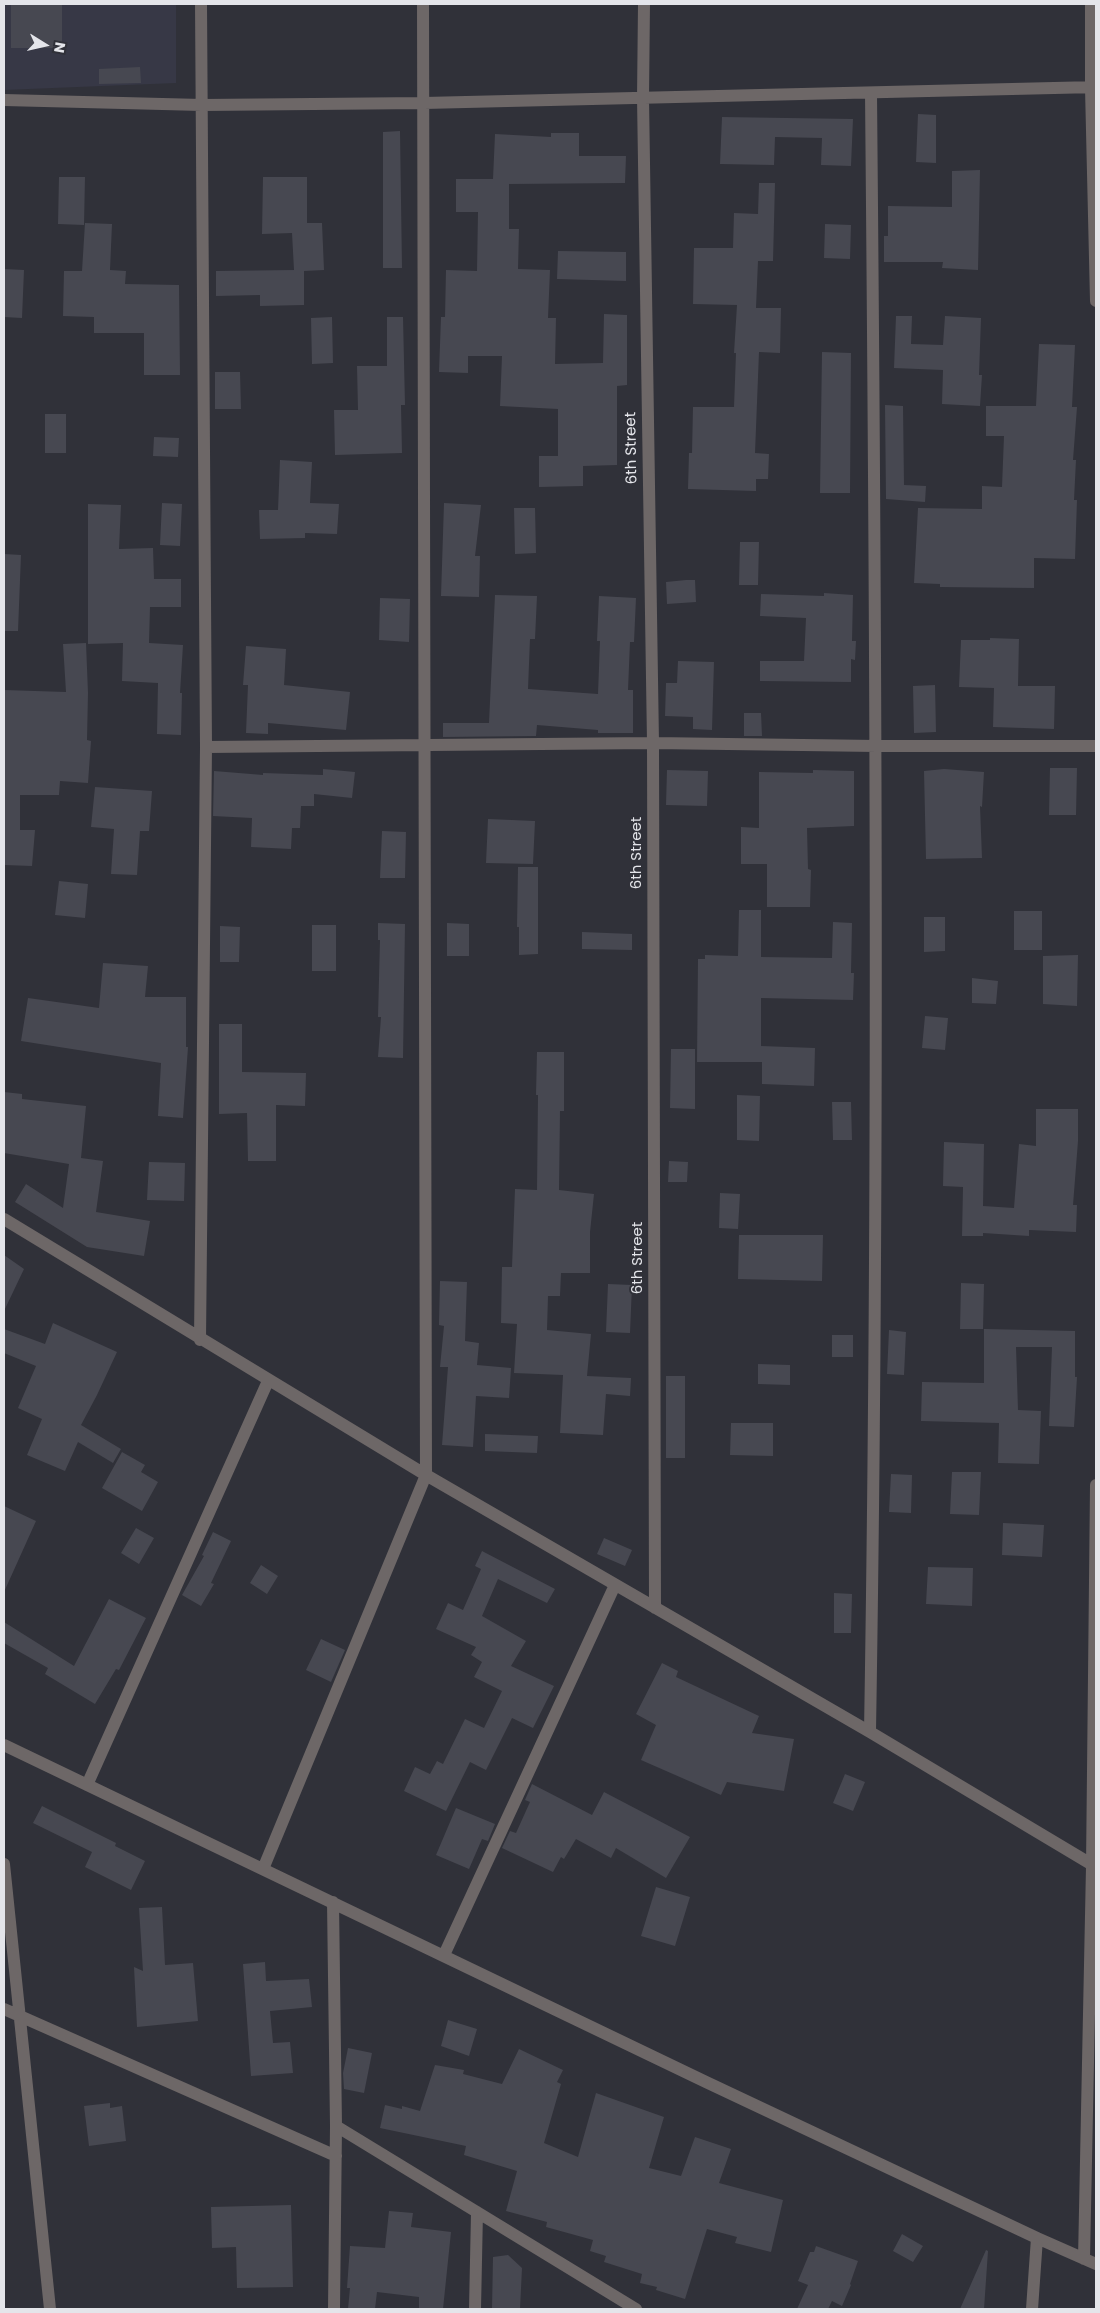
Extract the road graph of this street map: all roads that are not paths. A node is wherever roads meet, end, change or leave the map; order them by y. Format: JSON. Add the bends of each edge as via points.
{"nodes":[{"id":1,"x":201,"y":4,"type":"edge"},
{"id":2,"x":424,"y":4,"type":"edge"},
{"id":3,"x":644,"y":4,"type":"edge"},
{"id":4,"x":1091,"y":4,"type":"edge"},
{"id":5,"x":1094,"y":88,"type":"edge"},
{"id":6,"x":871,"y":93,"type":"junction"},
{"id":7,"x":643,"y":98,"type":"junction"},
{"id":8,"x":4,"y":100,"type":"edge"},
{"id":9,"x":424,"y":103,"type":"junction"},
{"id":10,"x":202,"y":105,"type":"junction"},
{"id":11,"x":1096,"y":301,"type":"edge"},
{"id":12,"x":653,"y":742,"type":"junction"},
{"id":13,"x":426,"y":744,"type":"junction"},
{"id":14,"x":877,"y":746,"type":"junction"},
{"id":15,"x":1096,"y":746,"type":"edge"},
{"id":16,"x":206,"y":747,"type":"junction"},
{"id":17,"x":4,"y":1219,"type":"edge"},
{"id":18,"x":200,"y":1340,"type":"junction"},
{"id":19,"x":268,"y":1381,"type":"junction"},
{"id":20,"x":426,"y":1476,"type":"junction"},
{"id":21,"x":1096,"y":1485,"type":"edge"},
{"id":22,"x":615,"y":1585,"type":"junction"},
{"id":23,"x":655,"y":1608,"type":"junction"},
{"id":24,"x":870,"y":1732,"type":"junction"},
{"id":25,"x":4,"y":1745,"type":"edge"},
{"id":26,"x":87,"y":1785,"type":"junction"},
{"id":27,"x":4,"y":1864,"type":"edge"},
{"id":28,"x":1094,"y":1866,"type":"edge"},
{"id":29,"x":263,"y":1869,"type":"junction"},
{"id":30,"x":333,"y":1902,"type":"junction"},
{"id":31,"x":444,"y":1955,"type":"junction"},
{"id":32,"x":4,"y":2009,"type":"edge"},
{"id":33,"x":19,"y":2016,"type":"junction"},
{"id":34,"x":336,"y":2126,"type":"junction"},
{"id":35,"x":336,"y":2156,"type":"junction"},
{"id":36,"x":477,"y":2212,"type":"junction"},
{"id":37,"x":1037,"y":2238,"type":"junction"},
{"id":38,"x":1084,"y":2259,"type":"junction"},
{"id":39,"x":1096,"y":2264,"type":"edge"},
{"id":40,"x":50,"y":2309,"type":"edge"},
{"id":41,"x":334,"y":2309,"type":"edge"},
{"id":42,"x":475,"y":2309,"type":"edge"},
{"id":43,"x":636,"y":2309,"type":"edge"},
{"id":44,"x":1032,"y":2309,"type":"edge"}],
"edges":[{"from":1,"to":10,"type":"street"},
{"from":2,"to":9,"type":"street"},
{"from":3,"to":7,"type":"street","name":"6th Street"},
{"from":4,"to":5,"type":"street"},
{"from":5,"to":6,"type":"street"},
{"from":5,"to":11,"type":"street"},
{"from":6,"to":7,"type":"street"},
{"from":6,"to":14,"type":"street"},
{"from":7,"to":9,"type":"street"},
{"from":7,"to":12,"type":"street","name":"6th Street"},
{"from":8,"to":10,"type":"street"},
{"from":9,"to":10,"type":"street"},
{"from":9,"to":13,"type":"street"},
{"from":10,"to":16,"type":"street"},
{"from":12,"to":13,"type":"street"},
{"from":12,"to":14,"type":"street"},
{"from":12,"to":23,"type":"street","name":"6th Street"},
{"from":13,"to":16,"type":"street"},
{"from":13,"to":20,"type":"street"},
{"from":14,"to":15,"type":"street"},
{"from":14,"to":24,"type":"street"},
{"from":16,"to":18,"type":"street"},
{"from":17,"to":18,"type":"street"},
{"from":18,"to":19,"type":"street"},
{"from":19,"to":20,"type":"street"},
{"from":19,"to":26,"type":"street"},
{"from":20,"to":22,"type":"street"},
{"from":20,"to":29,"type":"street"},
{"from":21,"to":28,"type":"street"},
{"from":22,"to":23,"type":"street"},
{"from":22,"to":31,"type":"street"},
{"from":23,"to":24,"type":"street"},
{"from":24,"to":28,"type":"street"},
{"from":25,"to":26,"type":"street"},
{"from":26,"to":29,"type":"street"},
{"from":27,"to":33,"type":"street"},
{"from":28,"to":38,"type":"street"},
{"from":29,"to":30,"type":"street"},
{"from":30,"to":31,"type":"street"},
{"from":30,"to":34,"type":"street"},
{"from":31,"to":37,"type":"street"},
{"from":32,"to":33,"type":"street"},
{"from":33,"to":35,"type":"street"},
{"from":33,"to":40,"type":"street"},
{"from":34,"to":35,"type":"street"},
{"from":34,"to":36,"type":"street"},
{"from":35,"to":41,"type":"street"},
{"from":36,"to":42,"type":"street"},
{"from":36,"to":43,"type":"street"},
{"from":37,"to":38,"type":"street"},
{"from":37,"to":44,"type":"street"},
{"from":38,"to":39,"type":"street"}]}
